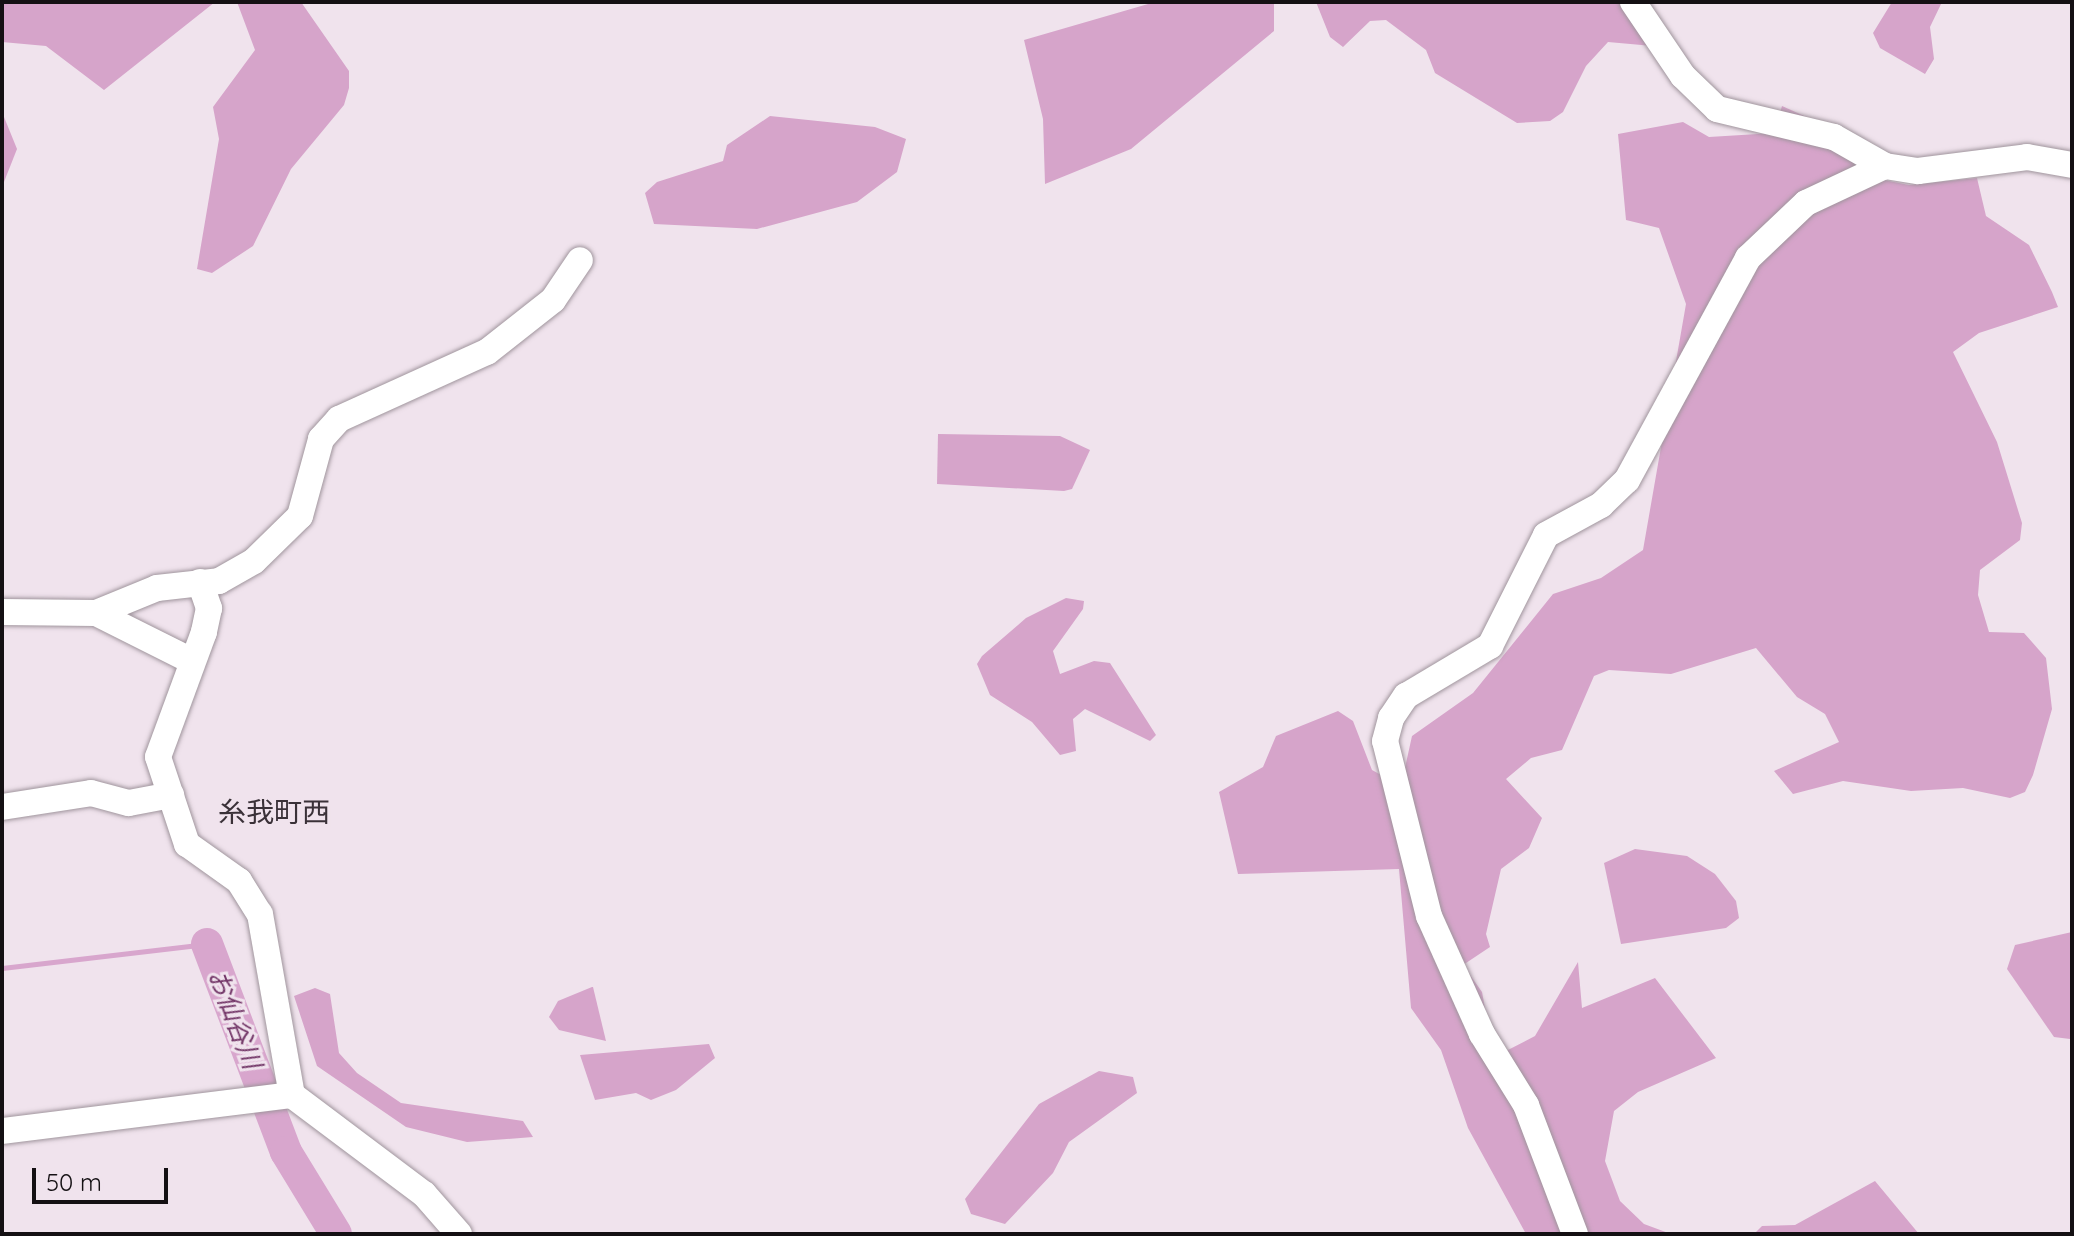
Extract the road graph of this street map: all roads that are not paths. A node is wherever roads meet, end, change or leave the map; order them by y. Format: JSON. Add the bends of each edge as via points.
{"nodes":[{"id":1,"x":1633,"y":2,"type":"edge"},
{"id":2,"x":2072,"y":165,"type":"edge"},
{"id":3,"x":1885,"y":166,"type":"junction"},
{"id":4,"x":580,"y":260,"type":"dead end"},
{"id":5,"x":200,"y":582,"type":"junction"},
{"id":6,"x":2,"y":612,"type":"edge"},
{"id":7,"x":96,"y":613,"type":"junction"},
{"id":8,"x":188,"y":659,"type":"junction"},
{"id":9,"x":171,"y":795,"type":"junction"},
{"id":10,"x":2,"y":807,"type":"edge"},
{"id":11,"x":292,"y":1095,"type":"junction"},
{"id":12,"x":2,"y":1131,"type":"edge"},
{"id":13,"x":459,"y":1234,"type":"edge"},
{"id":14,"x":1575,"y":1234,"type":"edge"}],
"edges":[{"from":1,"to":3,"type":"street","via":[[1683,76],[1717,109],[1834,137]]},
{"from":2,"to":3,"type":"street","via":[[2027,157],[1918,171]]},
{"from":3,"to":14,"type":"street","via":[[1806,203],[1748,258],[1627,480],[1601,505],[1546,535],[1490,646],[1406,696],[1391,718],[1385,741],[1429,916],[1482,1034],[1526,1105]]},
{"from":4,"to":5,"type":"street","via":[[553,300],[487,352],[339,419],[321,439],[300,516],[254,561],[219,581]]},
{"from":5,"to":7,"type":"street","via":[[157,588]]},
{"from":5,"to":8,"type":"street","via":[[209,608]]},
{"from":6,"to":7,"type":"street"},
{"from":7,"to":8,"type":"street"},
{"from":8,"to":9,"type":"street","via":[[158,757]]},
{"from":9,"to":10,"type":"street","via":[[129,803],[91,793]]},
{"from":9,"to":11,"type":"street","via":[[187,844],[239,881],[260,914]]},
{"from":11,"to":12,"type":"street"},
{"from":11,"to":13,"type":"street","via":[[424,1194]]}]}
